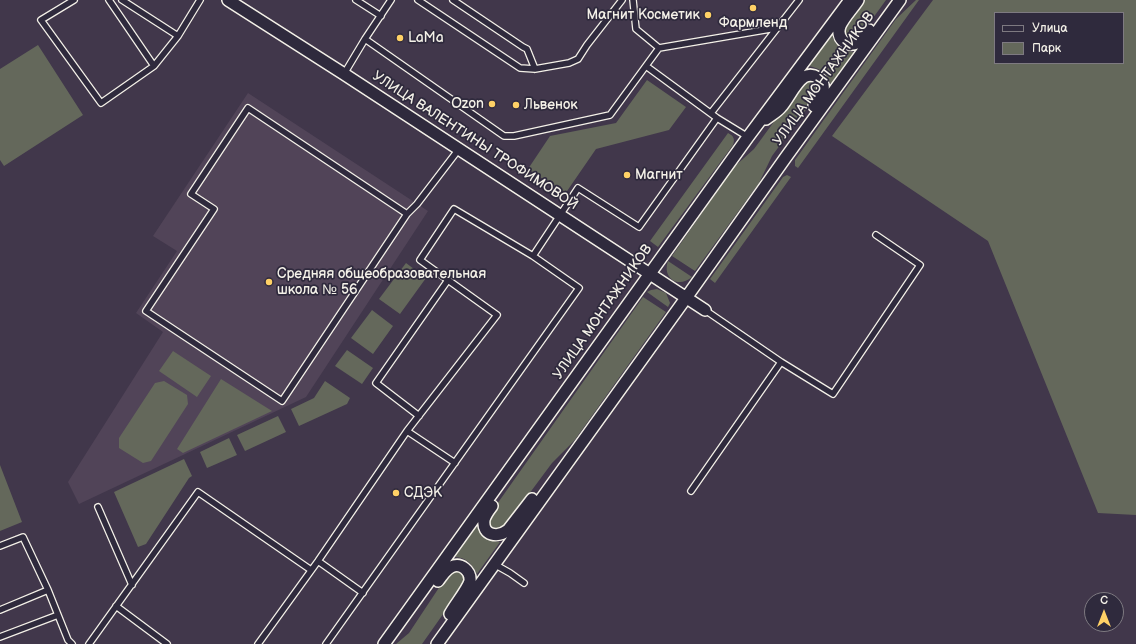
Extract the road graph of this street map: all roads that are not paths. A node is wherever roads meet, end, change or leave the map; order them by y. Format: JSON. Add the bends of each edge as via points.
{"nodes":[{"id":1,"x":74,"y":0,"type":"edge"},
{"id":2,"x":109,"y":0,"type":"edge"},
{"id":3,"x":122,"y":0,"type":"edge"},
{"id":4,"x":200,"y":0,"type":"edge"},
{"id":5,"x":228,"y":0,"type":"edge"},
{"id":6,"x":356,"y":0,"type":"edge"},
{"id":7,"x":391,"y":0,"type":"edge"},
{"id":8,"x":418,"y":0,"type":"edge"},
{"id":9,"x":453,"y":0,"type":"edge"},
{"id":10,"x":622,"y":0,"type":"edge"},
{"id":11,"x":633,"y":0,"type":"edge"},
{"id":12,"x":799,"y":0,"type":"edge"},
{"id":13,"x":850,"y":0,"type":"edge"},
{"id":14,"x":858,"y":0,"type":"edge"},
{"id":15,"x":893,"y":0,"type":"edge"},
{"id":16,"x":900,"y":0,"type":"edge"},
{"id":17,"x":381,"y":16,"type":"junction"},
{"id":18,"x":776,"y":28,"type":"junction"},
{"id":19,"x":178,"y":36,"type":"junction"},
{"id":20,"x":365,"y":39,"type":"junction"},
{"id":21,"x":659,"y":48,"type":"junction"},
{"id":22,"x":154,"y":66,"type":"junction"},
{"id":23,"x":646,"y":66,"type":"junction"},
{"id":24,"x":534,"y":70,"type":"junction"},
{"id":25,"x":344,"y":74,"type":"junction"},
{"id":26,"x":711,"y":113,"type":"junction"},
{"id":27,"x":718,"y":118,"type":"junction"},
{"id":28,"x":757,"y":125,"type":"junction"},
{"id":29,"x":748,"y":137,"type":"junction"},
{"id":30,"x":459,"y":149,"type":"junction"},
{"id":31,"x":786,"y":157,"type":"junction"},
{"id":32,"x":407,"y":214,"type":"junction"},
{"id":33,"x":560,"y":214,"type":"junction"},
{"id":34,"x":876,"y":235,"type":"dead end"},
{"id":35,"x":533,"y":256,"type":"junction"},
{"id":36,"x":650,"y":273,"type":"junction"},
{"id":37,"x":448,"y":280,"type":"junction"},
{"id":38,"x":686,"y":298,"type":"junction"},
{"id":39,"x":705,"y":310,"type":"joint"},
{"id":40,"x":781,"y":362,"type":"junction"},
{"id":41,"x":419,"y":416,"type":"junction"},
{"id":42,"x":407,"y":431,"type":"junction"},
{"id":43,"x":520,"y":455,"type":"junction"},
{"id":44,"x":569,"y":460,"type":"junction"},
{"id":45,"x":455,"y":463,"type":"junction"},
{"id":46,"x":690,"y":491,"type":"dead end"},
{"id":47,"x":98,"y":507,"type":"dead end"},
{"id":48,"x":0,"y":546,"type":"edge"},
{"id":49,"x":318,"y":561,"type":"junction"},
{"id":50,"x":494,"y":564,"type":"junction"},
{"id":51,"x":311,"y":570,"type":"junction"},
{"id":52,"x":524,"y":583,"type":"dead end"},
{"id":53,"x":132,"y":585,"type":"junction"},
{"id":54,"x":48,"y":590,"type":"junction"},
{"id":55,"x":363,"y":592,"type":"junction"},
{"id":56,"x":116,"y":606,"type":"junction"},
{"id":57,"x":0,"y":610,"type":"edge"},
{"id":58,"x":58,"y":615,"type":"junction"},
{"id":59,"x":394,"y":631,"type":"junction"},
{"id":60,"x":0,"y":637,"type":"edge"},
{"id":61,"x":72,"y":644,"type":"edge"},
{"id":62,"x":89,"y":644,"type":"edge"},
{"id":63,"x":167,"y":644,"type":"edge"},
{"id":64,"x":258,"y":644,"type":"edge"},
{"id":65,"x":326,"y":644,"type":"edge"},
{"id":66,"x":384,"y":644,"type":"edge"},
{"id":67,"x":433,"y":644,"type":"edge"},
{"id":68,"x":437,"y":644,"type":"edge"}],
"edges":[{"from":1,"to":22,"type":"lane","via":[[41,20],[101,102]]},
{"from":2,"to":22,"type":"lane"},
{"from":3,"to":19,"type":"lane"},
{"from":4,"to":19,"type":"lane"},
{"from":5,"to":25,"type":"street","name":"УЛИЦА ВАЛЕНТИНЫ ТРОФИМОВОЙ"},
{"from":6,"to":17,"type":"lane"},
{"from":7,"to":17,"type":"lane"},
{"from":8,"to":24,"type":"lane","via":[[520,68]]},
{"from":9,"to":24,"type":"lane","via":[[527,49]]},
{"from":10,"to":24,"type":"lane","via":[[578,59]]},
{"from":11,"to":21,"type":"lane","via":[[636,29]]},
{"from":12,"to":18,"type":"lane"},
{"from":13,"to":28,"type":"street","name":"УЛИЦА МОНТАЖНИКОВ"},
{"from":14,"to":15,"type":"street","via":[[840,25],[840,36],[850,45],[861,40]]},
{"from":16,"to":31,"type":"street","name":"УЛИЦА МОНТАЖНИКОВ"},
{"from":17,"to":20,"type":"lane"},
{"from":18,"to":21,"type":"lane"},
{"from":18,"to":26,"type":"lane"},
{"from":19,"to":22,"type":"lane"},
{"from":20,"to":23,"type":"lane","via":[[504,136],[610,115]]},
{"from":20,"to":25,"type":"lane"},
{"from":21,"to":23,"type":"lane"},
{"from":23,"to":26,"type":"lane"},
{"from":25,"to":30,"type":"street","name":"УЛИЦА ВАЛЕНТИНЫ ТРОФИМОВОЙ"},
{"from":26,"to":27,"type":"lane"},
{"from":27,"to":29,"type":"lane"},
{"from":27,"to":33,"type":"lane","via":[[639,227],[578,188]]},
{"from":28,"to":29,"type":"street","name":"УЛИЦА МОНТАЖНИКОВ"},
{"from":28,"to":31,"type":"street","via":[[780,109],[805,77],[816,76],[820,79],[824,87],[822,94],[794,134]]},
{"from":29,"to":36,"type":"street","name":"УЛИЦА МОНТАЖНИКОВ"},
{"from":30,"to":32,"type":"lane"},
{"from":30,"to":33,"type":"street","name":"УЛИЦА ВАЛЕНТИНЫ ТРОФИМОВОЙ"},
{"from":31,"to":38,"type":"street","name":"УЛИЦА МОНТАЖНИКОВ"},
{"from":32,"to":32,"type":"lane","via":[[248,108],[191,194],[214,209],[146,311],[282,401]]},
{"from":33,"to":35,"type":"lane"},
{"from":33,"to":36,"type":"street","name":"УЛИЦА ВАЛЕНТИНЫ ТРОФИМОВОЙ"},
{"from":34,"to":40,"type":"lane","via":[[920,265],[833,394]]},
{"from":35,"to":37,"type":"lane","via":[[454,209],[420,260]]},
{"from":35,"to":45,"type":"lane","via":[[579,288]]},
{"from":36,"to":38,"type":"street","name":"УЛИЦА ВАЛЕНТИНЫ ТРОФИМОВОЙ"},
{"from":36,"to":43,"type":"street","name":"УЛИЦА МОНТАЖНИКОВ"},
{"from":37,"to":41,"type":"lane","via":[[376,383]]},
{"from":37,"to":41,"type":"lane","via":[[497,315]]},
{"from":38,"to":39,"type":"street","name":"УЛИЦА ВАЛЕНТИНЫ ТРОФИМОВОЙ"},
{"from":38,"to":44,"type":"street","name":"УЛИЦА МОНТАЖНИКОВ"},
{"from":39,"to":40,"type":"lane"},
{"from":40,"to":46,"type":"lane"},
{"from":41,"to":42,"type":"lane"},
{"from":42,"to":45,"type":"lane"},
{"from":42,"to":49,"type":"lane"},
{"from":43,"to":44,"type":"street","via":[[510,479],[486,514],[484,526],[491,534],[504,534],[544,484]]},
{"from":43,"to":59,"type":"street","name":"УЛИЦА МОНТАЖНИКОВ"},
{"from":44,"to":50,"type":"street","name":"УЛИЦА МОНТАЖНИКОВ"},
{"from":45,"to":55,"type":"lane"},
{"from":47,"to":53,"type":"lane"},
{"from":48,"to":54,"type":"lane","via":[[23,537]]},
{"from":49,"to":51,"type":"lane"},
{"from":49,"to":55,"type":"lane"},
{"from":50,"to":52,"type":"lane"},
{"from":50,"to":68,"type":"street","name":"УЛИЦА МОНТАЖНИКОВ"},
{"from":51,"to":53,"type":"lane","via":[[198,492]]},
{"from":51,"to":64,"type":"lane"},
{"from":53,"to":56,"type":"lane"},
{"from":54,"to":57,"type":"lane"},
{"from":54,"to":58,"type":"lane"},
{"from":55,"to":65,"type":"lane"},
{"from":56,"to":62,"type":"lane"},
{"from":56,"to":63,"type":"lane"},
{"from":58,"to":60,"type":"lane"},
{"from":58,"to":61,"type":"lane"},
{"from":59,"to":66,"type":"street","name":"УЛИЦА МОНТАЖНИКОВ"},
{"from":59,"to":67,"type":"street","via":[[412,617],[450,567],[462,566],[469,575],[468,586],[438,631]]}]}
